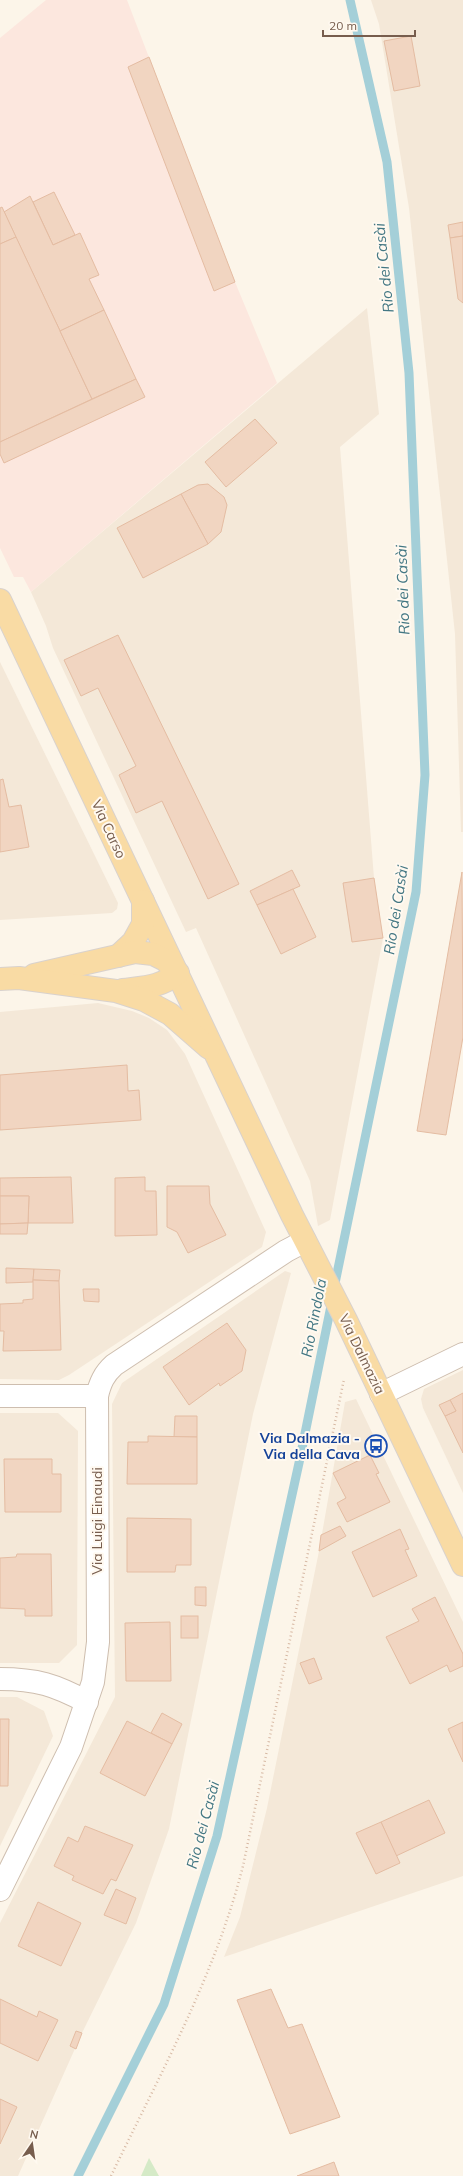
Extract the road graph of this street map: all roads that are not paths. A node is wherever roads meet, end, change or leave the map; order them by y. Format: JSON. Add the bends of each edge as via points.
{"nodes":[{"id":1,"x":0,"y":600,"type":"edge"},
{"id":2,"x":143,"y":901,"type":"junction"},
{"id":3,"x":118,"y":956,"type":"junction"},
{"id":4,"x":178,"y":973,"type":"junction"},
{"id":5,"x":10,"y":979,"type":"edge"},
{"id":6,"x":116,"y":991,"type":"junction"},
{"id":7,"x":218,"y":1057,"type":"junction"},
{"id":8,"x":305,"y":1241,"type":"junction"},
{"id":9,"x":463,"y":1354,"type":"edge"},
{"id":10,"x":381,"y":1394,"type":"junction"},
{"id":11,"x":0,"y":1396,"type":"edge"},
{"id":12,"x":96,"y":1396,"type":"junction"},
{"id":13,"x":463,"y":1565,"type":"edge"},
{"id":14,"x":0,"y":1679,"type":"edge"},
{"id":15,"x":87,"y":1702,"type":"junction"},
{"id":16,"x":0,"y":1890,"type":"edge"}],
"edges":[{"from":1,"to":2,"type":"main road","name":"Via Carso"},
{"from":2,"to":3,"type":"main road","via":[[143,924],[133,942]]},
{"from":2,"to":4,"type":"main road","name":"Via Carso"},
{"from":3,"to":4,"type":"main road","via":[[135,952],[153,954],[165,960]]},
{"from":3,"to":5,"type":"main road"},
{"from":4,"to":6,"type":"main road","via":[[168,982],[153,987]]},
{"from":4,"to":7,"type":"main road","name":"Via Carso"},
{"from":5,"to":6,"type":"main road"},
{"from":6,"to":7,"type":"main road","via":[[144,1000],[170,1014]]},
{"from":7,"to":8,"type":"main road","name":"Via Dalmazia"},
{"from":8,"to":10,"type":"main road","name":"Via Dalmazia"},
{"from":8,"to":12,"type":"street","name":"Via Luigi Einaudi","via":[[114,1365],[105,1373]]},
{"from":9,"to":10,"type":"street"},
{"from":10,"to":13,"type":"main road","name":"Via Dalmazia"},
{"from":11,"to":12,"type":"street"},
{"from":12,"to":15,"type":"street","name":"Via Luigi Einaudi","via":[[98,1642],[94,1682]]},
{"from":14,"to":15,"type":"street","via":[[27,1679],[51,1684]]},
{"from":15,"to":16,"type":"street","name":"Via Luigi Einaudi","via":[[71,1746]]}]}
